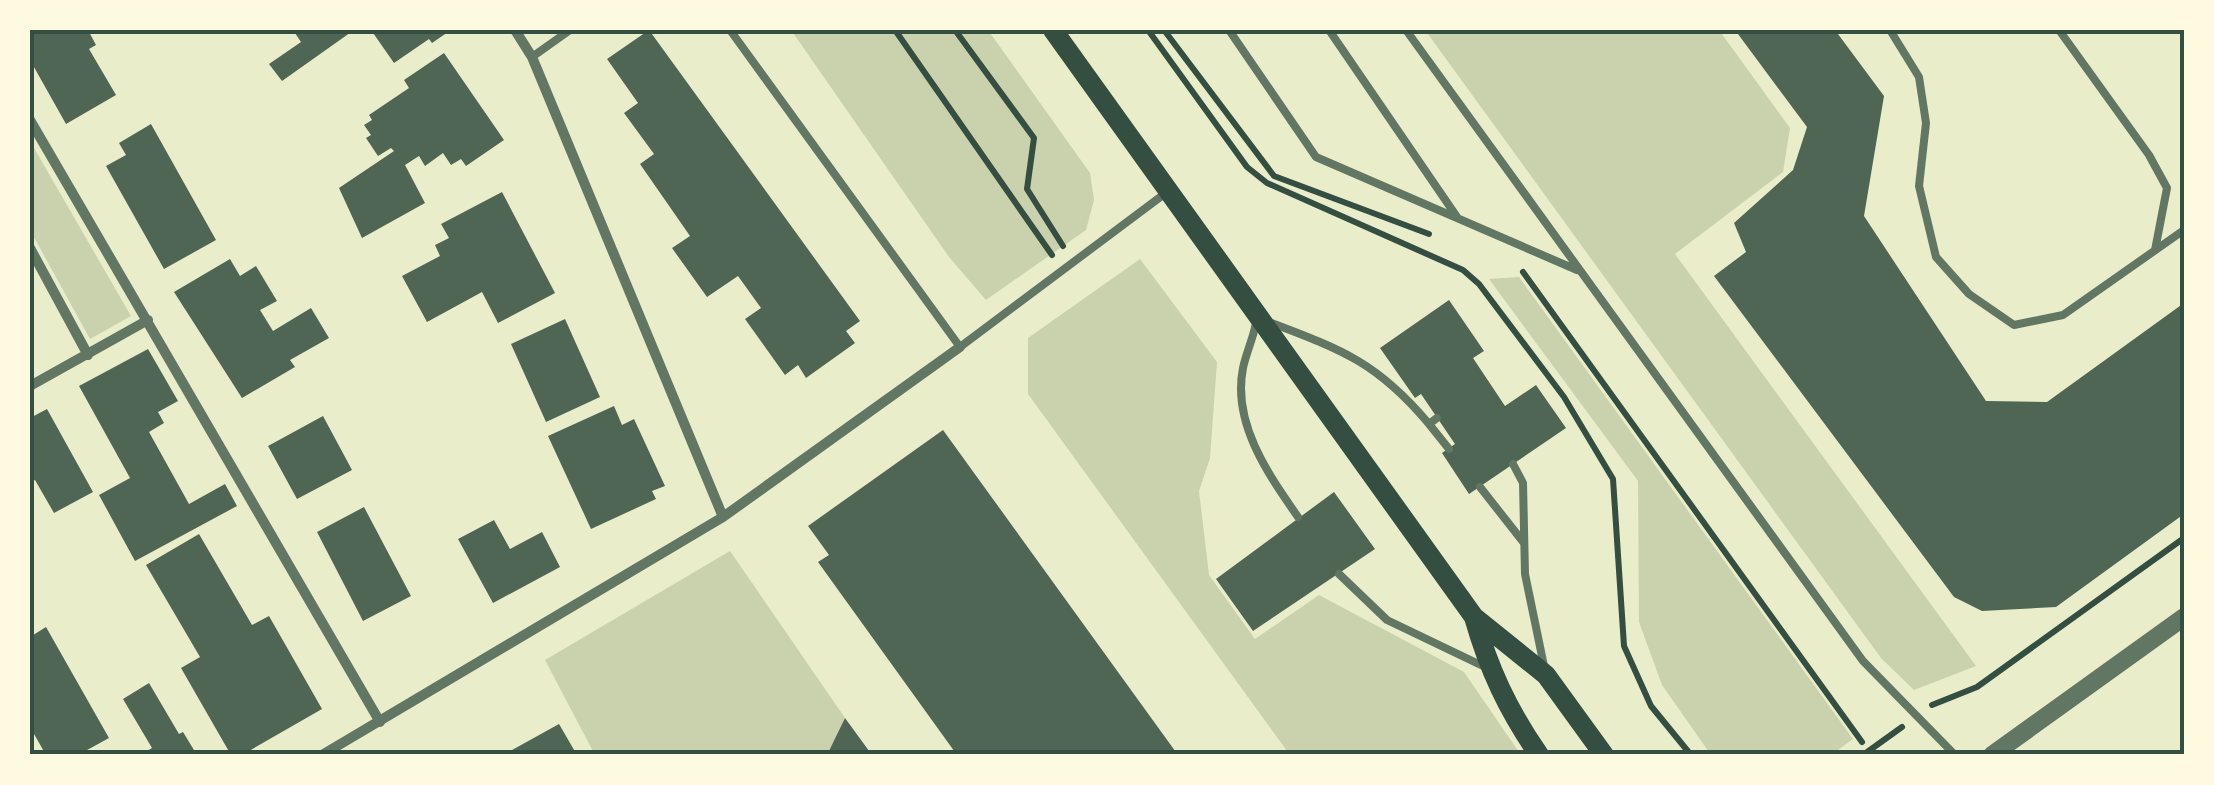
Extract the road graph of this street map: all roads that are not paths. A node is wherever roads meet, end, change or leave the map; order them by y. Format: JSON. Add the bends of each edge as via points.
{"nodes":[{"id":1,"x":515,"y":30,"type":"edge"},
{"id":2,"x":570,"y":30,"type":"edge"},
{"id":3,"x":730,"y":30,"type":"edge"},
{"id":4,"x":1053,"y":30,"type":"edge"},
{"id":5,"x":1229,"y":30,"type":"edge"},
{"id":6,"x":1329,"y":30,"type":"edge"},
{"id":7,"x":1406,"y":30,"type":"edge"},
{"id":8,"x":1890,"y":30,"type":"edge"},
{"id":9,"x":2059,"y":30,"type":"edge"},
{"id":10,"x":532,"y":56,"type":"junction"},
{"id":11,"x":30,"y":120,"type":"edge"},
{"id":12,"x":1168,"y":190,"type":"junction"},
{"id":13,"x":1456,"y":217,"type":"junction"},
{"id":14,"x":2184,"y":230,"type":"edge"},
{"id":15,"x":30,"y":248,"type":"edge"},
{"id":16,"x":2154,"y":251,"type":"junction"},
{"id":17,"x":1581,"y":272,"type":"junction"},
{"id":18,"x":1257,"y":317,"type":"junction"},
{"id":19,"x":148,"y":320,"type":"junction"},
{"id":20,"x":960,"y":347,"type":"junction"},
{"id":21,"x":88,"y":354,"type":"junction"},
{"id":22,"x":30,"y":386,"type":"edge"},
{"id":23,"x":1437,"y":418,"type":"dead end"},
{"id":24,"x":1429,"y":424,"type":"junction"},
{"id":25,"x":1449,"y":448,"type":"dead end"},
{"id":26,"x":1513,"y":464,"type":"dead end"},
{"id":27,"x":1480,"y":486,"type":"dead end"},
{"id":28,"x":1298,"y":517,"type":"dead end"},
{"id":29,"x":723,"y":518,"type":"junction"},
{"id":30,"x":1524,"y":543,"type":"junction"},
{"id":31,"x":1340,"y":574,"type":"dead end"},
{"id":32,"x":1474,"y":617,"type":"junction"},
{"id":33,"x":2184,"y":617,"type":"edge"},
{"id":34,"x":1488,"y":668,"type":"junction"},
{"id":35,"x":1546,"y":675,"type":"junction"},
{"id":36,"x":380,"y":722,"type":"junction"},
{"id":37,"x":322,"y":755,"type":"edge"},
{"id":38,"x":1539,"y":755,"type":"edge"},
{"id":39,"x":1604,"y":755,"type":"edge"},
{"id":40,"x":1955,"y":755,"type":"edge"},
{"id":41,"x":1992,"y":755,"type":"edge"}],
"edges":[{"from":1,"to":10,"type":"street"},
{"from":2,"to":10,"type":"lane"},
{"from":3,"to":20,"type":"lane"},
{"from":4,"to":12,"type":"main road"},
{"from":5,"to":13,"type":"lane","via":[[1316,157]]},
{"from":6,"to":13,"type":"lane"},
{"from":7,"to":17,"type":"lane"},
{"from":8,"to":16,"type":"lane","via":[[1920,77],[1926,123],[1919,186],[1936,258],[1969,294],[2014,325],[2063,315]]},
{"from":9,"to":16,"type":"lane","via":[[2167,188]]},
{"from":10,"to":29,"type":"street"},
{"from":11,"to":19,"type":"street"},
{"from":12,"to":18,"type":"main road"},
{"from":12,"to":20,"type":"lane"},
{"from":13,"to":17,"type":"lane"},
{"from":14,"to":16,"type":"lane"},
{"from":15,"to":21,"type":"street"},
{"from":17,"to":40,"type":"lane","via":[[1863,661]]},
{"from":18,"to":24,"type":"lane","via":[[1376,369]]},
{"from":18,"to":28,"type":"lane","via":[[1240,406],[1272,479]]},
{"from":18,"to":32,"type":"main road"},
{"from":19,"to":21,"type":"street"},
{"from":19,"to":36,"type":"street"},
{"from":20,"to":29,"type":"street"},
{"from":21,"to":22,"type":"street"},
{"from":23,"to":24,"type":"lane"},
{"from":24,"to":25,"type":"lane"},
{"from":26,"to":30,"type":"lane","via":[[1526,499]]},
{"from":27,"to":30,"type":"lane"},
{"from":29,"to":36,"type":"street"},
{"from":30,"to":35,"type":"lane"},
{"from":31,"to":34,"type":"lane","via":[[1387,620]]},
{"from":32,"to":34,"type":"main road"},
{"from":32,"to":35,"type":"main road"},
{"from":33,"to":41,"type":"street"},
{"from":34,"to":38,"type":"main road"},
{"from":35,"to":39,"type":"main road"},
{"from":36,"to":37,"type":"street"}]}
